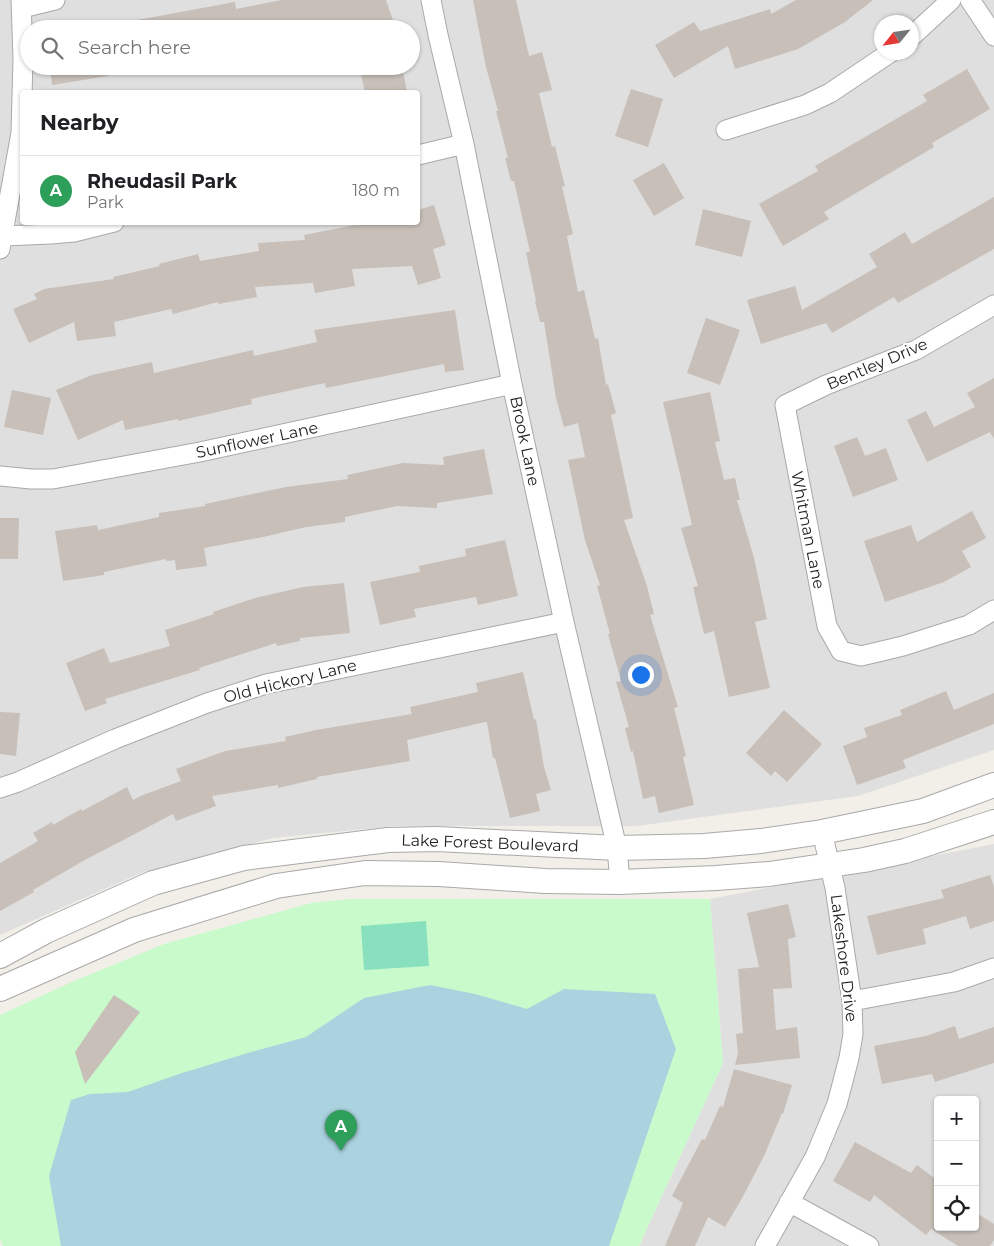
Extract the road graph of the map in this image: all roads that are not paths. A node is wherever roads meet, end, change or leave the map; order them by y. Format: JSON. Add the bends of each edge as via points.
{"nodes":[{"id":1,"x":55,"y":0,"type":"edge"},
{"id":2,"x":432,"y":0,"type":"edge"},
{"id":3,"x":951,"y":0,"type":"edge"},
{"id":4,"x":970,"y":0,"type":"edge"},
{"id":5,"x":21,"y":4,"type":"edge"},
{"id":6,"x":22,"y":20,"type":"edge"},
{"id":7,"x":919,"y":30,"type":"edge"},
{"id":8,"x":994,"y":36,"type":"edge"},
{"id":9,"x":879,"y":60,"type":"edge"},
{"id":10,"x":23,"y":75,"type":"edge"},
{"id":11,"x":22,"y":90,"type":"edge"},
{"id":12,"x":726,"y":130,"type":"dead end"},
{"id":13,"x":20,"y":138,"type":"edge"},
{"id":14,"x":464,"y":144,"type":"junction"},
{"id":15,"x":420,"y":155,"type":"edge"},
{"id":16,"x":102,"y":225,"type":"edge"},
{"id":17,"x":1,"y":242,"type":"edge"},
{"id":18,"x":994,"y":305,"type":"edge"},
{"id":19,"x":512,"y":384,"type":"junction"},
{"id":20,"x":785,"y":405,"type":"joint"},
{"id":21,"x":0,"y":476,"type":"edge"},
{"id":22,"x":994,"y":610,"type":"edge"},
{"id":23,"x":564,"y":622,"type":"junction"},
{"id":24,"x":994,"y":785,"type":"edge"},
{"id":25,"x":0,"y":788,"type":"edge"},
{"id":26,"x":994,"y":822,"type":"edge"},
{"id":27,"x":822,"y":832,"type":"junction"},
{"id":28,"x":617,"y":848,"type":"junction"},
{"id":29,"x":830,"y":865,"type":"junction"},
{"id":30,"x":620,"y":882,"type":"junction"},
{"id":31,"x":0,"y":956,"type":"edge"},
{"id":32,"x":994,"y":968,"type":"edge"},
{"id":33,"x":0,"y":989,"type":"edge"},
{"id":34,"x":852,"y":1001,"type":"junction"},
{"id":35,"x":789,"y":1202,"type":"junction"},
{"id":36,"x":765,"y":1246,"type":"edge"},
{"id":37,"x":869,"y":1246,"type":"edge"}],
"edges":[{"from":1,"to":5,"type":"street"},
{"from":2,"to":14,"type":"street","name":"Brook Lane"},
{"from":3,"to":7,"type":"street"},
{"from":4,"to":8,"type":"street"},
{"from":5,"to":6,"type":"street"},
{"from":9,"to":12,"type":"street","via":[[830,93],[805,105]]},
{"from":10,"to":11,"type":"street"},
{"from":13,"to":17,"type":"street"},
{"from":14,"to":15,"type":"street"},
{"from":14,"to":19,"type":"street","name":"Brook Lane"},
{"from":16,"to":17,"type":"street"},
{"from":18,"to":20,"type":"street","name":"Bentley Drive","via":[[916,350],[826,385]]},
{"from":19,"to":21,"type":"street","name":"Sunflower Lane","via":[[200,452],[54,479]]},
{"from":19,"to":23,"type":"street","name":"Brook Lane"},
{"from":20,"to":22,"type":"street","name":"Whitman Lane","via":[[827,626],[841,651],[861,656],[895,648],[969,625]]},
{"from":23,"to":25,"type":"street","name":"Old Hickory Lane","via":[[266,684],[114,739]]},
{"from":23,"to":28,"type":"street","name":"Brook Lane"},
{"from":24,"to":27,"type":"street","name":"Lake Forest Boulevard","via":[[924,811]]},
{"from":26,"to":29,"type":"street","name":"Lake Forest Boulevard","via":[[905,851]]},
{"from":27,"to":28,"type":"street","name":"Lake Forest Boulevard","via":[[704,846]]},
{"from":27,"to":29,"type":"street","name":"Lakeshore Drive"},
{"from":28,"to":30,"type":"street","name":"Brook Lane"},
{"from":28,"to":31,"type":"street","name":"Lake Forest Boulevard","via":[[437,839],[388,840],[244,858],[153,883],[46,931]]},
{"from":29,"to":30,"type":"street","name":"Lake Forest Boulevard","via":[[769,874]]},
{"from":29,"to":34,"type":"street","name":"Lakeshore Drive"},
{"from":30,"to":33,"type":"street","name":"Lake Forest Boulevard","via":[[365,873],[276,886],[134,930]]},
{"from":32,"to":34,"type":"street","via":[[954,982]]},
{"from":34,"to":35,"type":"street","name":"Lakeshore Drive","via":[[853,1034],[837,1104],[815,1157]]},
{"from":35,"to":36,"type":"street","name":"Lakeshore Drive"},
{"from":35,"to":37,"type":"street"}]}
